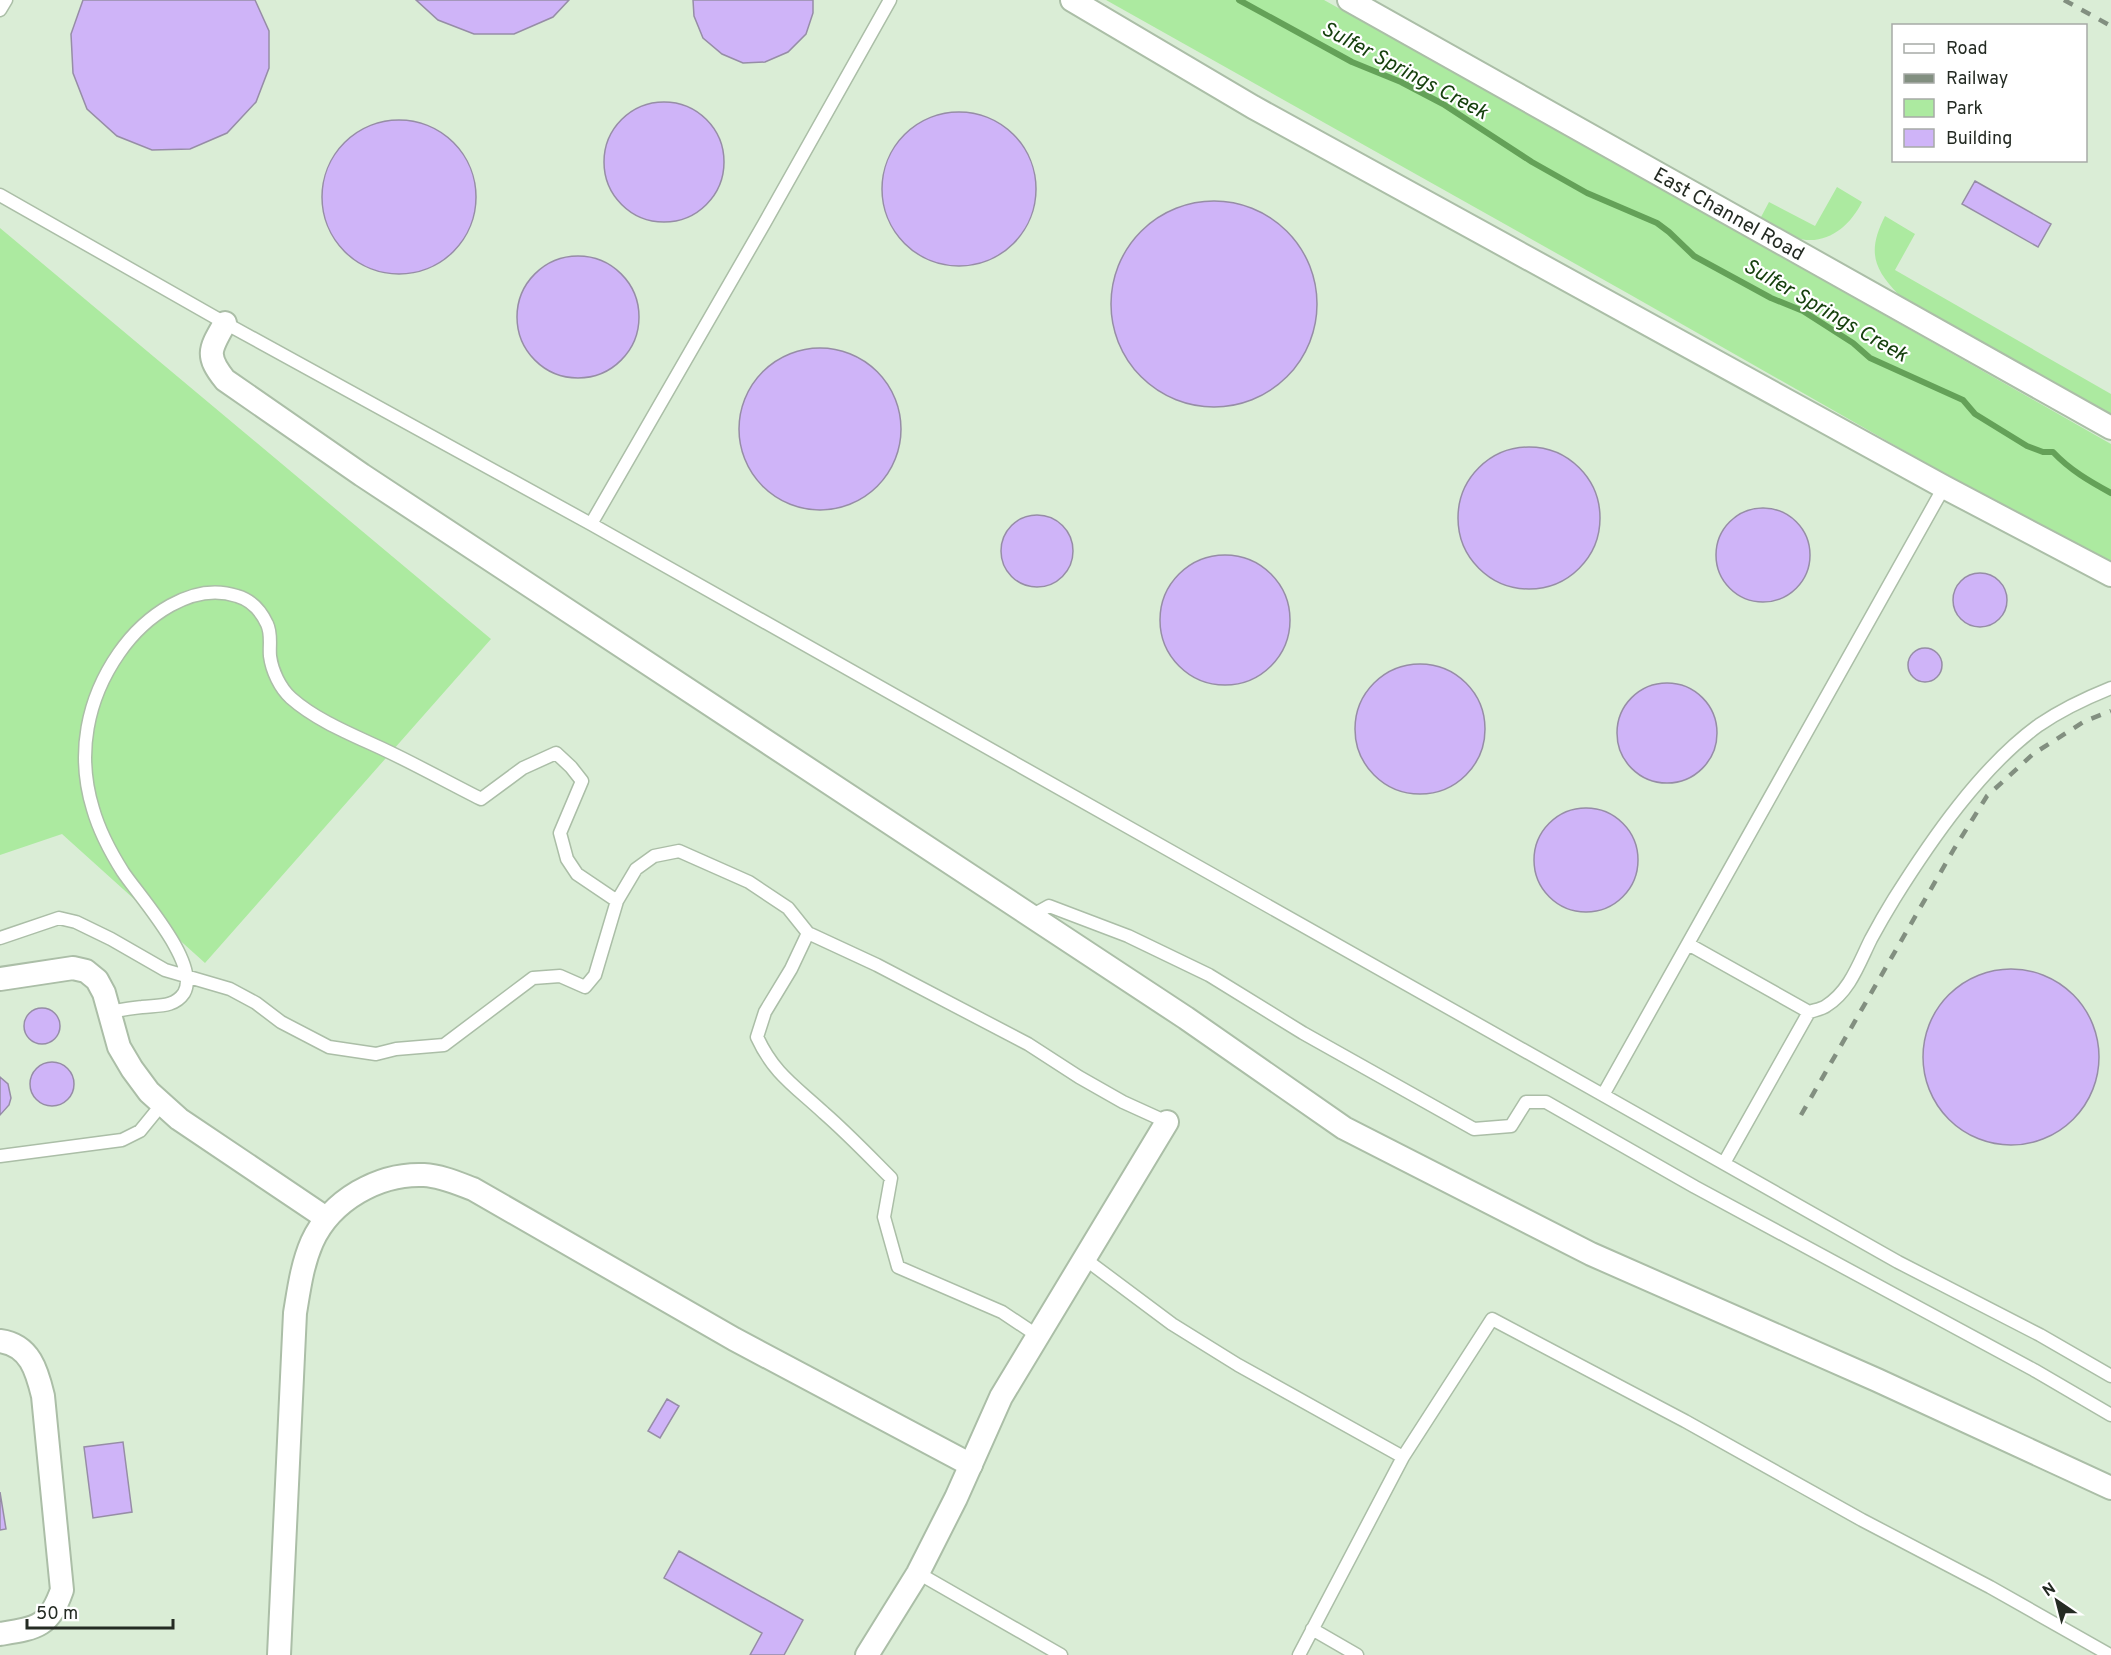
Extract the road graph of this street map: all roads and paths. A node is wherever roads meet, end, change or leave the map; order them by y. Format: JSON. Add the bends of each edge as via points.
{"nodes":[{"id":1,"x":6,"y":0,"type":"edge"},
{"id":2,"x":890,"y":0,"type":"edge"},
{"id":3,"x":1072,"y":0,"type":"edge"},
{"id":4,"x":1349,"y":0,"type":"edge"},
{"id":5,"x":0,"y":10,"type":"edge"},
{"id":6,"x":0,"y":195,"type":"edge"},
{"id":7,"x":225,"y":323,"type":"junction"},
{"id":8,"x":2111,"y":428,"type":"edge"},
{"id":9,"x":1944,"y":487,"type":"junction"},
{"id":10,"x":591,"y":524,"type":"junction"},
{"id":11,"x":2111,"y":575,"type":"edge"},
{"id":12,"x":2111,"y":688,"type":"edge"},
{"id":13,"x":616,"y":901,"type":"junction"},
{"id":14,"x":1031,"y":916,"type":"junction"},
{"id":15,"x":808,"y":933,"type":"junction"},
{"id":16,"x":0,"y":938,"type":"edge"},
{"id":17,"x":1688,"y":944,"type":"junction"},
{"id":18,"x":187,"y":978,"type":"junction"},
{"id":19,"x":0,"y":979,"type":"edge"},
{"id":20,"x":109,"y":1012,"type":"junction"},
{"id":21,"x":1809,"y":1012,"type":"junction"},
{"id":22,"x":1603,"y":1095,"type":"junction"},
{"id":23,"x":162,"y":1104,"type":"junction"},
{"id":24,"x":1167,"y":1122,"type":"joint"},
{"id":25,"x":0,"y":1156,"type":"edge"},
{"id":26,"x":1724,"y":1163,"type":"junction"},
{"id":27,"x":326,"y":1218,"type":"junction"},
{"id":28,"x":1085,"y":1259,"type":"junction"},
{"id":29,"x":1038,"y":1336,"type":"junction"},
{"id":30,"x":0,"y":1341,"type":"edge"},
{"id":31,"x":2111,"y":1376,"type":"edge"},
{"id":32,"x":2111,"y":1415,"type":"edge"},
{"id":33,"x":1403,"y":1457,"type":"junction"},
{"id":34,"x":971,"y":1465,"type":"junction"},
{"id":35,"x":2111,"y":1488,"type":"edge"},
{"id":36,"x":918,"y":1573,"type":"junction"},
{"id":37,"x":1312,"y":1629,"type":"junction"},
{"id":38,"x":0,"y":1634,"type":"edge"},
{"id":39,"x":279,"y":1655,"type":"edge"},
{"id":40,"x":867,"y":1655,"type":"edge"},
{"id":41,"x":1061,"y":1655,"type":"edge"},
{"id":42,"x":1299,"y":1655,"type":"edge"},
{"id":43,"x":1357,"y":1655,"type":"edge"},
{"id":44,"x":2110,"y":1655,"type":"edge"}],
"edges":[{"from":1,"to":5,"type":"lane"},
{"from":2,"to":10,"type":"lane"},
{"from":3,"to":9,"type":"street","via":[[1253,107]]},
{"from":4,"to":8,"type":"street","name":"East Channel Road"},
{"from":6,"to":7,"type":"lane"},
{"from":7,"to":10,"type":"lane"},
{"from":7,"to":14,"type":"street","via":[[212,345],[213,365],[225,380],[372,482]]},
{"from":9,"to":11,"type":"street"},
{"from":9,"to":17,"type":"lane"},
{"from":10,"to":22,"type":"lane"},
{"from":12,"to":21,"type":"lane","via":[[2082,699],[2039,726],[2001,757],[1936,837],[1894,900],[1851,980],[1825,1007]]},
{"from":13,"to":15,"type":"lane","via":[[636,869],[654,856],[679,851],[749,882],[788,908]]},
{"from":13,"to":18,"type":"lane","via":[[595,975],[585,987],[560,976],[533,978],[444,1045],[376,1054],[329,1047],[230,989]]},
{"from":13,"to":18,"type":"lane","via":[[577,874],[567,859],[560,833],[582,781],[556,753],[524,768],[481,799],[303,707],[289,696],[273,670],[268,626],[255,605],[226,592],[207,592],[165,609],[124,645],[104,674],[91,705],[85,743],[86,776],[106,841],[172,941]]},
{"from":14,"to":32,"type":"lane","via":[[1049,906],[1128,936],[1189,965],[1474,1129],[1511,1126],[1526,1102],[1546,1102]]},
{"from":14,"to":35,"type":"street","via":[[1344,1128],[1591,1254]]},
{"from":15,"to":24,"type":"lane","via":[[1028,1044],[1123,1102]]},
{"from":15,"to":29,"type":"lane","via":[[765,1012],[757,1037],[766,1056],[786,1081],[824,1112],[891,1178],[884,1217],[898,1267],[1002,1311]]},
{"from":16,"to":18,"type":"lane","via":[[59,918],[76,922]]},
{"from":17,"to":21,"type":"lane"},
{"from":17,"to":22,"type":"lane"},
{"from":18,"to":20,"type":"lane","via":[[184,993],[176,1001]]},
{"from":19,"to":20,"type":"street","via":[[73,968],[87,971],[104,993]]},
{"from":20,"to":23,"type":"street","via":[[119,1047],[148,1092]]},
{"from":21,"to":26,"type":"lane"},
{"from":22,"to":26,"type":"lane"},
{"from":23,"to":25,"type":"lane","via":[[140,1131],[122,1140]]},
{"from":23,"to":27,"type":"street"},
{"from":24,"to":28,"type":"street"},
{"from":26,"to":31,"type":"lane"},
{"from":27,"to":34,"type":"street","via":[[361,1191],[395,1178],[424,1175],[448,1179],[473,1189],[734,1339]]},
{"from":27,"to":39,"type":"street","via":[[301,1273],[295,1313]]},
{"from":28,"to":29,"type":"street"},
{"from":28,"to":33,"type":"lane","via":[[1172,1324]]},
{"from":29,"to":34,"type":"street","via":[[1001,1397]]},
{"from":30,"to":38,"type":"street","via":[[24,1351],[36,1368],[43,1396],[62,1590],[55,1610],[43,1623]]},
{"from":33,"to":37,"type":"lane"},
{"from":33,"to":44,"type":"lane","via":[[1492,1319]]},
{"from":34,"to":36,"type":"street"},
{"from":36,"to":40,"type":"street"},
{"from":36,"to":41,"type":"lane"},
{"from":37,"to":42,"type":"lane"},
{"from":37,"to":43,"type":"lane"}]}
